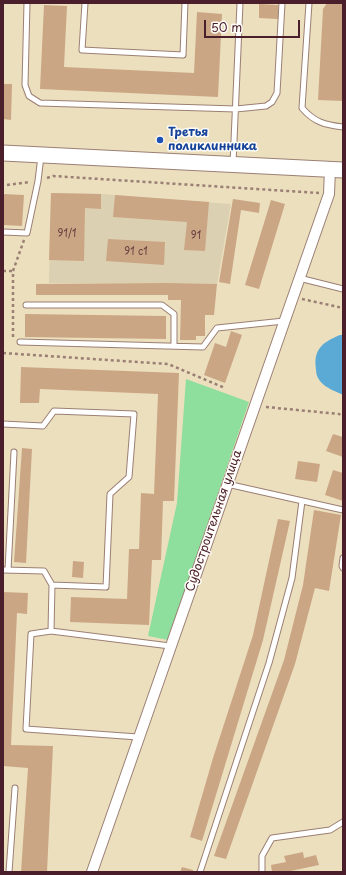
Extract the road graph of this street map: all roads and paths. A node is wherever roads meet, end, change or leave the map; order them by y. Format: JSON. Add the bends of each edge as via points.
{"nodes":[{"id":1,"x":27,"y":3,"type":"edge"},
{"id":2,"x":85,"y":3,"type":"edge"},
{"id":3,"x":185,"y":3,"type":"edge"},
{"id":4,"x":240,"y":3,"type":"edge"},
{"id":5,"x":282,"y":3,"type":"edge"},
{"id":6,"x":309,"y":3,"type":"edge"},
{"id":7,"x":236,"y":109,"type":"junction"},
{"id":8,"x":343,"y":127,"type":"edge"},
{"id":9,"x":3,"y":153,"type":"edge"},
{"id":10,"x":42,"y":155,"type":"junction"},
{"id":11,"x":233,"y":165,"type":"junction"},
{"id":12,"x":337,"y":170,"type":"edge"},
{"id":13,"x":38,"y":181,"type":"junction"},
{"id":14,"x":7,"y":185,"type":"dead end"},
{"id":15,"x":329,"y":194,"type":"junction"},
{"id":16,"x":3,"y":232,"type":"edge"},
{"id":17,"x":27,"y":233,"type":"junction"},
{"id":18,"x":3,"y":271,"type":"edge"},
{"id":19,"x":13,"y":272,"type":"junction"},
{"id":20,"x":299,"y":278,"type":"junction"},
{"id":21,"x":343,"y":289,"type":"edge"},
{"id":22,"x":299,"y":299,"type":"dead end"},
{"id":23,"x":26,"y":305,"type":"dead end"},
{"id":24,"x":343,"y":308,"type":"edge"},
{"id":25,"x":284,"y":320,"type":"junction"},
{"id":26,"x":13,"y":339,"type":"dead end"},
{"id":27,"x":20,"y":342,"type":"dead end"},
{"id":28,"x":13,"y":346,"type":"dead end"},
{"id":29,"x":174,"y":346,"type":"junction"},
{"id":30,"x":3,"y":353,"type":"edge"},
{"id":31,"x":13,"y":354,"type":"junction"},
{"id":32,"x":224,"y":388,"type":"dead end"},
{"id":33,"x":260,"y":406,"type":"dead end"},
{"id":34,"x":343,"y":416,"type":"edge"},
{"id":35,"x":3,"y":424,"type":"edge"},
{"id":36,"x":14,"y":452,"type":"dead end"},
{"id":37,"x":227,"y":484,"type":"junction"},
{"id":38,"x":302,"y":502,"type":"junction"},
{"id":39,"x":343,"y":510,"type":"edge"},
{"id":40,"x":343,"y":558,"type":"edge"},
{"id":41,"x":343,"y":568,"type":"edge"},
{"id":42,"x":6,"y":570,"type":"edge"},
{"id":43,"x":52,"y":585,"type":"junction"},
{"id":44,"x":51,"y":631,"type":"junction"},
{"id":45,"x":170,"y":646,"type":"junction"},
{"id":46,"x":138,"y":737,"type":"junction"},
{"id":47,"x":15,"y":788,"type":"dead end"},
{"id":48,"x":343,"y":822,"type":"edge"},
{"id":49,"x":10,"y":872,"type":"edge"},
{"id":50,"x":92,"y":872,"type":"edge"},
{"id":51,"x":200,"y":872,"type":"edge"},
{"id":52,"x":262,"y":872,"type":"edge"}],
"edges":[{"from":1,"to":7,"type":"lane","via":[[25,85],[29,96],[40,103]]},
{"from":2,"to":3,"type":"lane","via":[[82,50],[183,55]]},
{"from":4,"to":7,"type":"lane"},
{"from":5,"to":7,"type":"lane","via":[[277,93],[266,106]]},
{"from":6,"to":8,"type":"lane","via":[[302,108],[311,117],[328,125]]},
{"from":7,"to":11,"type":"lane"},
{"from":9,"to":10,"type":"main road","name":"Судостроительная улица"},
{"from":10,"to":11,"type":"main road","name":"Судостроительная улица"},
{"from":10,"to":13,"type":"lane"},
{"from":11,"to":12,"type":"main road","name":"Судостроительная улица"},
{"from":12,"to":15,"type":"street","name":"Судостроительная улица"},
{"from":13,"to":14,"type":"path"},
{"from":13,"to":15,"type":"path","via":[[53,176]]},
{"from":13,"to":17,"type":"lane"},
{"from":15,"to":20,"type":"street","name":"Судостроительная улица"},
{"from":16,"to":17,"type":"lane"},
{"from":17,"to":19,"type":"path"},
{"from":18,"to":19,"type":"path"},
{"from":19,"to":26,"type":"path"},
{"from":20,"to":21,"type":"lane"},
{"from":20,"to":25,"type":"street","name":"Судостроительная улица"},
{"from":22,"to":24,"type":"path"},
{"from":23,"to":29,"type":"lane","via":[[162,305],[174,314]]},
{"from":25,"to":29,"type":"lane","via":[[217,328],[203,347]]},
{"from":25,"to":37,"type":"street","name":"Судостроительная улица"},
{"from":27,"to":29,"type":"lane"},
{"from":28,"to":31,"type":"path"},
{"from":30,"to":31,"type":"path"},
{"from":31,"to":32,"type":"path","via":[[168,364]]},
{"from":33,"to":34,"type":"path"},
{"from":35,"to":43,"type":"lane","via":[[43,426],[54,412],[134,414],[129,477],[110,494],[106,588]]},
{"from":36,"to":42,"type":"lane"},
{"from":37,"to":38,"type":"lane"},
{"from":37,"to":45,"type":"street","name":"Судостроительная улица"},
{"from":38,"to":39,"type":"lane"},
{"from":38,"to":51,"type":"lane","via":[[292,578],[269,663]]},
{"from":40,"to":41,"type":"lane"},
{"from":42,"to":43,"type":"lane","via":[[44,571]]},
{"from":43,"to":44,"type":"lane"},
{"from":44,"to":45,"type":"lane"},
{"from":44,"to":46,"type":"lane","via":[[31,634],[26,729]]},
{"from":45,"to":46,"type":"street","name":"Судостроительная улица"},
{"from":46,"to":50,"type":"street","name":"Судостроительная улица"},
{"from":47,"to":49,"type":"lane"},
{"from":48,"to":52,"type":"lane","via":[[330,830],[272,838],[262,856]]}]}
